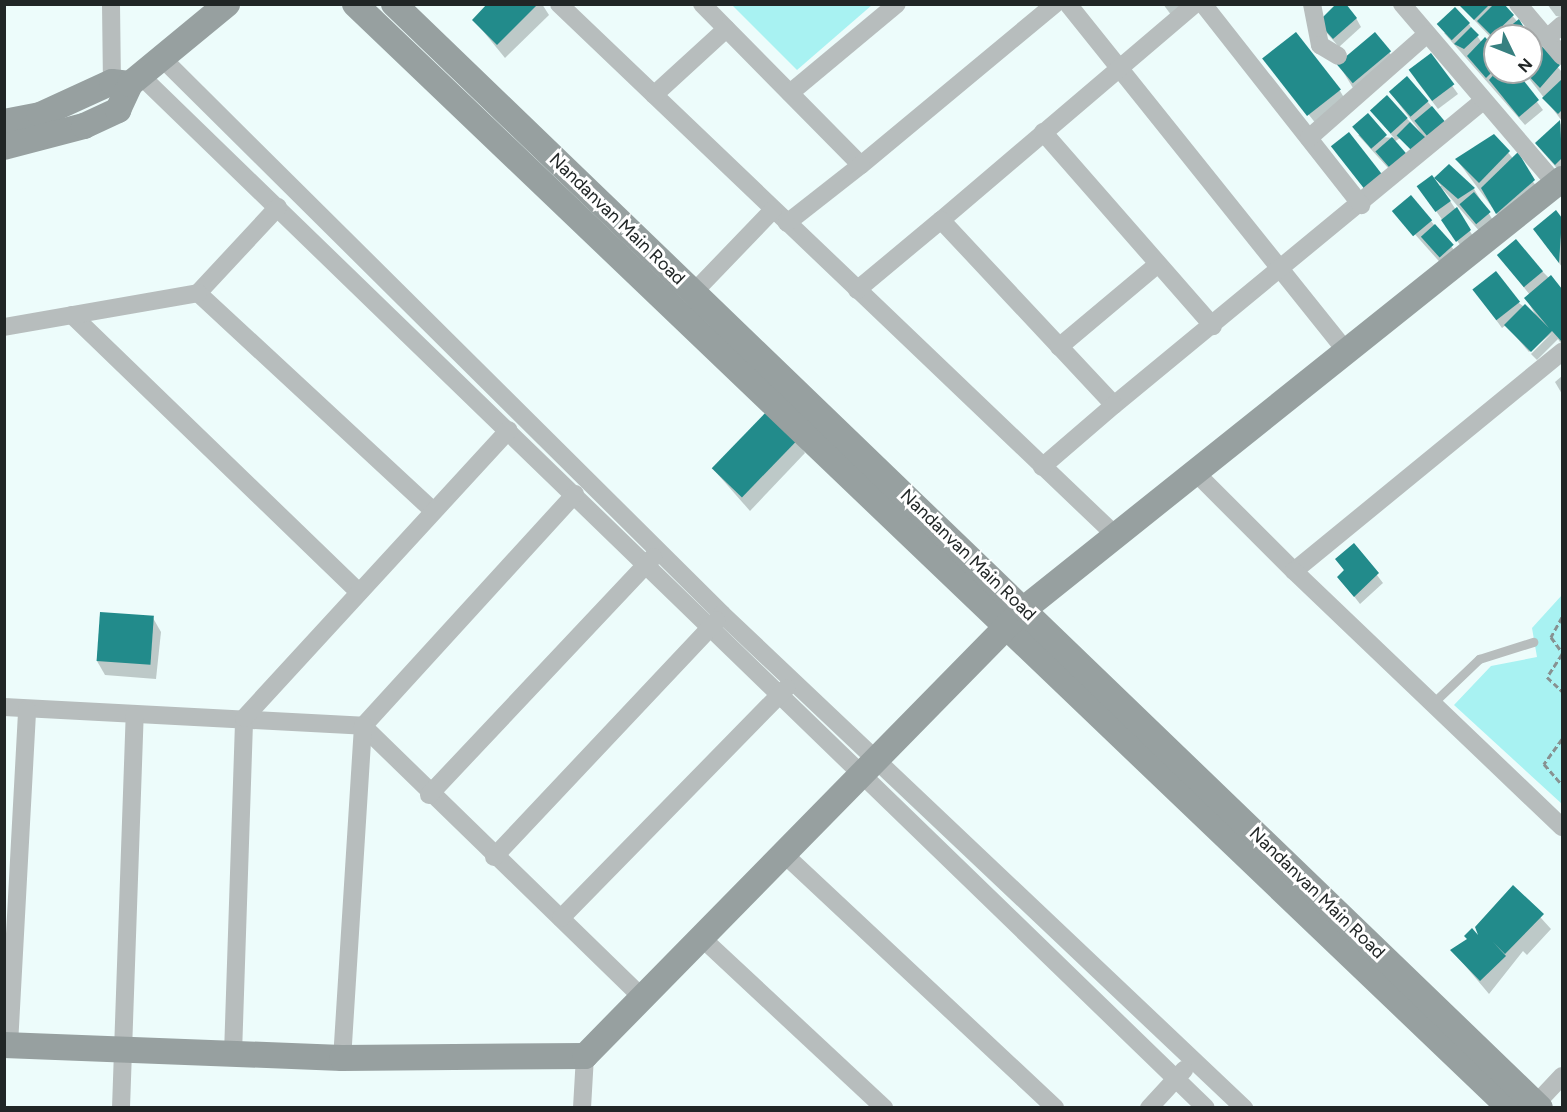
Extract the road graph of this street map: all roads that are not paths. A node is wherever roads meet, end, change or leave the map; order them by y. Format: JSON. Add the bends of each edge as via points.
{"nodes":[{"id":1,"x":111,"y":4,"type":"edge"},
{"id":2,"x":227,"y":4,"type":"edge"},
{"id":3,"x":394,"y":4,"type":"edge"},
{"id":4,"x":559,"y":4,"type":"edge"},
{"id":5,"x":702,"y":4,"type":"edge"},
{"id":6,"x":897,"y":4,"type":"edge"},
{"id":7,"x":1055,"y":4,"type":"edge"},
{"id":8,"x":1068,"y":4,"type":"edge"},
{"id":9,"x":1195,"y":4,"type":"edge"},
{"id":10,"x":1203,"y":4,"type":"edge"},
{"id":11,"x":1312,"y":4,"type":"edge"},
{"id":12,"x":1402,"y":4,"type":"edge"},
{"id":13,"x":1518,"y":4,"type":"edge"},
{"id":14,"x":370,"y":9,"type":"edge"},
{"id":15,"x":1563,"y":25,"type":"edge"},
{"id":16,"x":726,"y":29,"type":"junction"},
{"id":17,"x":1427,"y":34,"type":"junction"},
{"id":18,"x":1547,"y":38,"type":"junction"},
{"id":19,"x":1338,"y":56,"type":"dead end"},
{"id":20,"x":1563,"y":56,"type":"edge"},
{"id":21,"x":163,"y":59,"type":"junction"},
{"id":22,"x":1118,"y":67,"type":"junction"},
{"id":23,"x":127,"y":80,"type":"junction"},
{"id":24,"x":790,"y":93,"type":"junction"},
{"id":25,"x":654,"y":95,"type":"junction"},
{"id":26,"x":1483,"y":101,"type":"junction"},
{"id":27,"x":4,"y":122,"type":"edge"},
{"id":28,"x":1043,"y":132,"type":"junction"},
{"id":29,"x":1309,"y":138,"type":"junction"},
{"id":30,"x":4,"y":147,"type":"edge"},
{"id":31,"x":861,"y":165,"type":"junction"},
{"id":32,"x":1559,"y":182,"type":"edge"},
{"id":33,"x":1361,"y":205,"type":"junction"},
{"id":34,"x":278,"y":207,"type":"junction"},
{"id":35,"x":773,"y":210,"type":"junction"},
{"id":36,"x":941,"y":220,"type":"junction"},
{"id":37,"x":787,"y":223,"type":"junction"},
{"id":38,"x":1158,"y":264,"type":"junction"},
{"id":39,"x":1281,"y":272,"type":"junction"},
{"id":40,"x":857,"y":290,"type":"junction"},
{"id":41,"x":694,"y":292,"type":"junction"},
{"id":42,"x":198,"y":293,"type":"junction"},
{"id":43,"x":72,"y":315,"type":"junction"},
{"id":44,"x":1213,"y":326,"type":"junction"},
{"id":45,"x":4,"y":327,"type":"edge"},
{"id":46,"x":1059,"y":347,"type":"junction"},
{"id":47,"x":1563,"y":352,"type":"edge"},
{"id":48,"x":1348,"y":354,"type":"junction"},
{"id":49,"x":1114,"y":405,"type":"junction"},
{"id":50,"x":509,"y":430,"type":"junction"},
{"id":51,"x":1042,"y":467,"type":"junction"},
{"id":52,"x":1193,"y":470,"type":"junction"},
{"id":53,"x":575,"y":494,"type":"junction"},
{"id":54,"x":432,"y":510,"type":"junction"},
{"id":55,"x":1115,"y":536,"type":"junction"},
{"id":56,"x":652,"y":558,"type":"junction"},
{"id":57,"x":1294,"y":571,"type":"junction"},
{"id":58,"x":359,"y":592,"type":"junction"},
{"id":59,"x":1024,"y":609,"type":"junction"},
{"id":60,"x":716,"y":621,"type":"junction"},
{"id":61,"x":1006,"y":626,"type":"junction"},
{"id":62,"x":1533,"y":642,"type":"dead end"},
{"id":63,"x":794,"y":681,"type":"junction"},
{"id":64,"x":780,"y":696,"type":"junction"},
{"id":65,"x":1433,"y":703,"type":"junction"},
{"id":66,"x":4,"y":707,"type":"edge"},
{"id":67,"x":27,"y":709,"type":"junction"},
{"id":68,"x":135,"y":714,"type":"junction"},
{"id":69,"x":244,"y":718,"type":"junction"},
{"id":70,"x":363,"y":726,"type":"junction"},
{"id":71,"x":867,"y":766,"type":"junction"},
{"id":72,"x":429,"y":795,"type":"junction"},
{"id":73,"x":1563,"y":827,"type":"edge"},
{"id":74,"x":785,"y":855,"type":"junction"},
{"id":75,"x":494,"y":857,"type":"junction"},
{"id":76,"x":561,"y":918,"type":"junction"},
{"id":77,"x":703,"y":939,"type":"junction"},
{"id":78,"x":645,"y":999,"type":"junction"},
{"id":79,"x":7,"y":1045,"type":"edge"},
{"id":80,"x":123,"y":1049,"type":"junction"},
{"id":81,"x":233,"y":1054,"type":"junction"},
{"id":82,"x":585,"y":1056,"type":"junction"},
{"id":83,"x":342,"y":1058,"type":"junction"},
{"id":84,"x":1193,"y":1060,"type":"junction"},
{"id":85,"x":1563,"y":1076,"type":"edge"},
{"id":86,"x":1176,"y":1078,"type":"junction"},
{"id":87,"x":1536,"y":1106,"type":"edge"},
{"id":88,"x":121,"y":1107,"type":"edge"},
{"id":89,"x":582,"y":1107,"type":"edge"},
{"id":90,"x":884,"y":1107,"type":"edge"},
{"id":91,"x":1055,"y":1107,"type":"edge"},
{"id":92,"x":1149,"y":1107,"type":"edge"},
{"id":93,"x":1206,"y":1107,"type":"edge"},
{"id":94,"x":1244,"y":1107,"type":"edge"},
{"id":95,"x":1510,"y":1107,"type":"edge"}],
"edges":[{"from":1,"to":23,"type":"street"},
{"from":2,"to":21,"type":"main road"},
{"from":3,"to":41,"type":"main road","name":"Nandanvan Main Road"},
{"from":4,"to":25,"type":"street"},
{"from":5,"to":16,"type":"street"},
{"from":6,"to":24,"type":"street"},
{"from":7,"to":31,"type":"street"},
{"from":8,"to":22,"type":"street"},
{"from":9,"to":22,"type":"street"},
{"from":10,"to":29,"type":"street"},
{"from":11,"to":19,"type":"street","via":[[1320,45]]},
{"from":12,"to":17,"type":"street"},
{"from":13,"to":18,"type":"street"},
{"from":14,"to":61,"type":"main road"},
{"from":15,"to":18,"type":"street"},
{"from":16,"to":24,"type":"street"},
{"from":16,"to":25,"type":"street"},
{"from":17,"to":26,"type":"street"},
{"from":17,"to":29,"type":"street"},
{"from":18,"to":20,"type":"street"},
{"from":21,"to":23,"type":"main road"},
{"from":21,"to":56,"type":"street"},
{"from":22,"to":28,"type":"street"},
{"from":22,"to":39,"type":"street"},
{"from":23,"to":27,"type":"main road","via":[[40,115]]},
{"from":23,"to":30,"type":"main road","via":[[118,110],[84,126]]},
{"from":23,"to":34,"type":"street"},
{"from":24,"to":31,"type":"street"},
{"from":25,"to":35,"type":"street"},
{"from":26,"to":32,"type":"street"},
{"from":26,"to":33,"type":"street"},
{"from":28,"to":36,"type":"street"},
{"from":28,"to":38,"type":"street"},
{"from":29,"to":33,"type":"street"},
{"from":31,"to":37,"type":"street"},
{"from":32,"to":48,"type":"main road"},
{"from":33,"to":39,"type":"street"},
{"from":34,"to":42,"type":"street"},
{"from":34,"to":50,"type":"street"},
{"from":35,"to":37,"type":"street"},
{"from":35,"to":41,"type":"street"},
{"from":36,"to":40,"type":"street"},
{"from":36,"to":46,"type":"street"},
{"from":37,"to":40,"type":"street"},
{"from":38,"to":44,"type":"street"},
{"from":38,"to":46,"type":"street"},
{"from":39,"to":44,"type":"street"},
{"from":39,"to":48,"type":"street"},
{"from":40,"to":51,"type":"street"},
{"from":41,"to":59,"type":"main road","name":"Nandanvan Main Road"},
{"from":42,"to":43,"type":"street"},
{"from":42,"to":54,"type":"street"},
{"from":43,"to":45,"type":"street"},
{"from":43,"to":58,"type":"street"},
{"from":44,"to":49,"type":"street"},
{"from":46,"to":49,"type":"street"},
{"from":47,"to":57,"type":"street"},
{"from":48,"to":52,"type":"main road"},
{"from":49,"to":51,"type":"street"},
{"from":50,"to":53,"type":"street"},
{"from":50,"to":54,"type":"street"},
{"from":51,"to":55,"type":"street"},
{"from":52,"to":55,"type":"main road"},
{"from":52,"to":57,"type":"street"},
{"from":53,"to":56,"type":"street"},
{"from":53,"to":70,"type":"street"},
{"from":54,"to":58,"type":"street"},
{"from":55,"to":59,"type":"main road"},
{"from":56,"to":60,"type":"street"},
{"from":56,"to":72,"type":"street"},
{"from":57,"to":65,"type":"street"},
{"from":58,"to":69,"type":"street"},
{"from":59,"to":61,"type":"main road"},
{"from":59,"to":87,"type":"main road","name":"Nandanvan Main Road"},
{"from":60,"to":63,"type":"street"},
{"from":60,"to":64,"type":"street"},
{"from":60,"to":75,"type":"street"},
{"from":61,"to":71,"type":"main road"},
{"from":61,"to":95,"type":"main road"},
{"from":62,"to":65,"type":"lane","via":[[1479,659]]},
{"from":63,"to":64,"type":"street"},
{"from":63,"to":71,"type":"street"},
{"from":64,"to":71,"type":"street"},
{"from":64,"to":76,"type":"street"},
{"from":65,"to":73,"type":"street"},
{"from":66,"to":67,"type":"street"},
{"from":67,"to":68,"type":"street"},
{"from":67,"to":79,"type":"street"},
{"from":68,"to":69,"type":"street"},
{"from":68,"to":80,"type":"street"},
{"from":69,"to":70,"type":"street"},
{"from":69,"to":81,"type":"street"},
{"from":70,"to":72,"type":"street"},
{"from":70,"to":83,"type":"street"},
{"from":71,"to":74,"type":"main road"},
{"from":71,"to":84,"type":"street"},
{"from":71,"to":86,"type":"street"},
{"from":72,"to":75,"type":"street"},
{"from":74,"to":77,"type":"main road"},
{"from":74,"to":91,"type":"street"},
{"from":75,"to":76,"type":"street"},
{"from":76,"to":78,"type":"street"},
{"from":77,"to":78,"type":"main road"},
{"from":77,"to":90,"type":"street"},
{"from":78,"to":82,"type":"main road"},
{"from":79,"to":80,"type":"main road"},
{"from":80,"to":81,"type":"main road"},
{"from":80,"to":88,"type":"street"},
{"from":81,"to":83,"type":"main road"},
{"from":82,"to":83,"type":"main road"},
{"from":82,"to":89,"type":"street"},
{"from":84,"to":86,"type":"street"},
{"from":84,"to":94,"type":"street"},
{"from":85,"to":87,"type":"street"},
{"from":86,"to":92,"type":"street"},
{"from":86,"to":93,"type":"street"}]}
